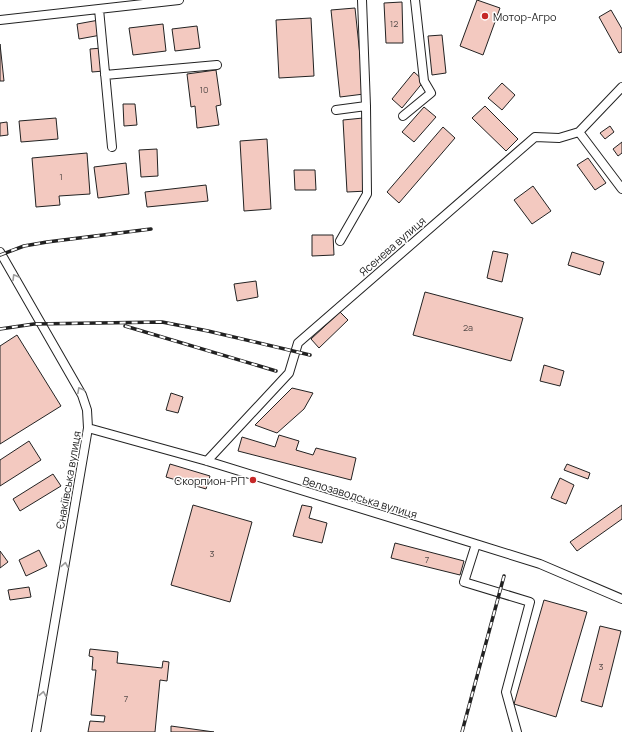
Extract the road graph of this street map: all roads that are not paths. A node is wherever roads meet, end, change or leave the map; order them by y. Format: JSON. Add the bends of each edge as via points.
{"nodes":[{"id":1,"x":179,"y":0,"type":"edge"},
{"id":2,"x":362,"y":0,"type":"edge"},
{"id":3,"x":415,"y":0,"type":"edge"},
{"id":4,"x":99,"y":9,"type":"junction"},
{"id":5,"x":0,"y":20,"type":"edge"},
{"id":6,"x":216,"y":66,"type":"dead end"},
{"id":7,"x":105,"y":74,"type":"junction"},
{"id":8,"x":622,"y":87,"type":"edge"},
{"id":9,"x":366,"y":106,"type":"junction"},
{"id":10,"x":336,"y":110,"type":"dead end"},
{"id":11,"x":403,"y":116,"type":"dead end"},
{"id":12,"x":578,"y":132,"type":"junction"},
{"id":13,"x":112,"y":147,"type":"dead end"},
{"id":14,"x":622,"y":189,"type":"edge"},
{"id":15,"x":340,"y":241,"type":"dead end"},
{"id":16,"x":0,"y":252,"type":"edge"},
{"id":17,"x":88,"y":428,"type":"junction"},
{"id":18,"x":207,"y":461,"type":"junction"},
{"id":19,"x":476,"y":544,"type":"junction"},
{"id":20,"x":622,"y":599,"type":"edge"},
{"id":21,"x":36,"y":732,"type":"edge"},
{"id":22,"x":517,"y":732,"type":"edge"}],
"edges":[{"from":1,"to":4,"type":"street"},
{"from":2,"to":9,"type":"street"},
{"from":3,"to":11,"type":"street","via":[[424,81],[431,93]]},
{"from":4,"to":5,"type":"street"},
{"from":4,"to":7,"type":"street"},
{"from":6,"to":7,"type":"street"},
{"from":7,"to":13,"type":"street"},
{"from":8,"to":12,"type":"street","name":"Ясенева вулиця"},
{"from":9,"to":10,"type":"street"},
{"from":9,"to":15,"type":"street","via":[[368,194]]},
{"from":12,"to":14,"type":"street"},
{"from":12,"to":18,"type":"street","name":"Ясенева вулиця","via":[[559,138],[535,137],[298,343],[289,373]]},
{"from":17,"to":16,"type":"street","name":"Єнакіївська вулиця","one_way":true,"via":[[87,410],[82,395]]},
{"from":17,"to":18,"type":"street","name":"Велозаводська вулиця"},
{"from":21,"to":17,"type":"street","name":"Єнакіївська вулиця","one_way":true},
{"from":18,"to":19,"type":"street","name":"Велозаводська вулиця"},
{"from":19,"to":20,"type":"street","name":"Велозаводська вулиця","via":[[540,564]]},
{"from":19,"to":22,"type":"street","via":[[464,582],[530,602],[506,692]]}]}
